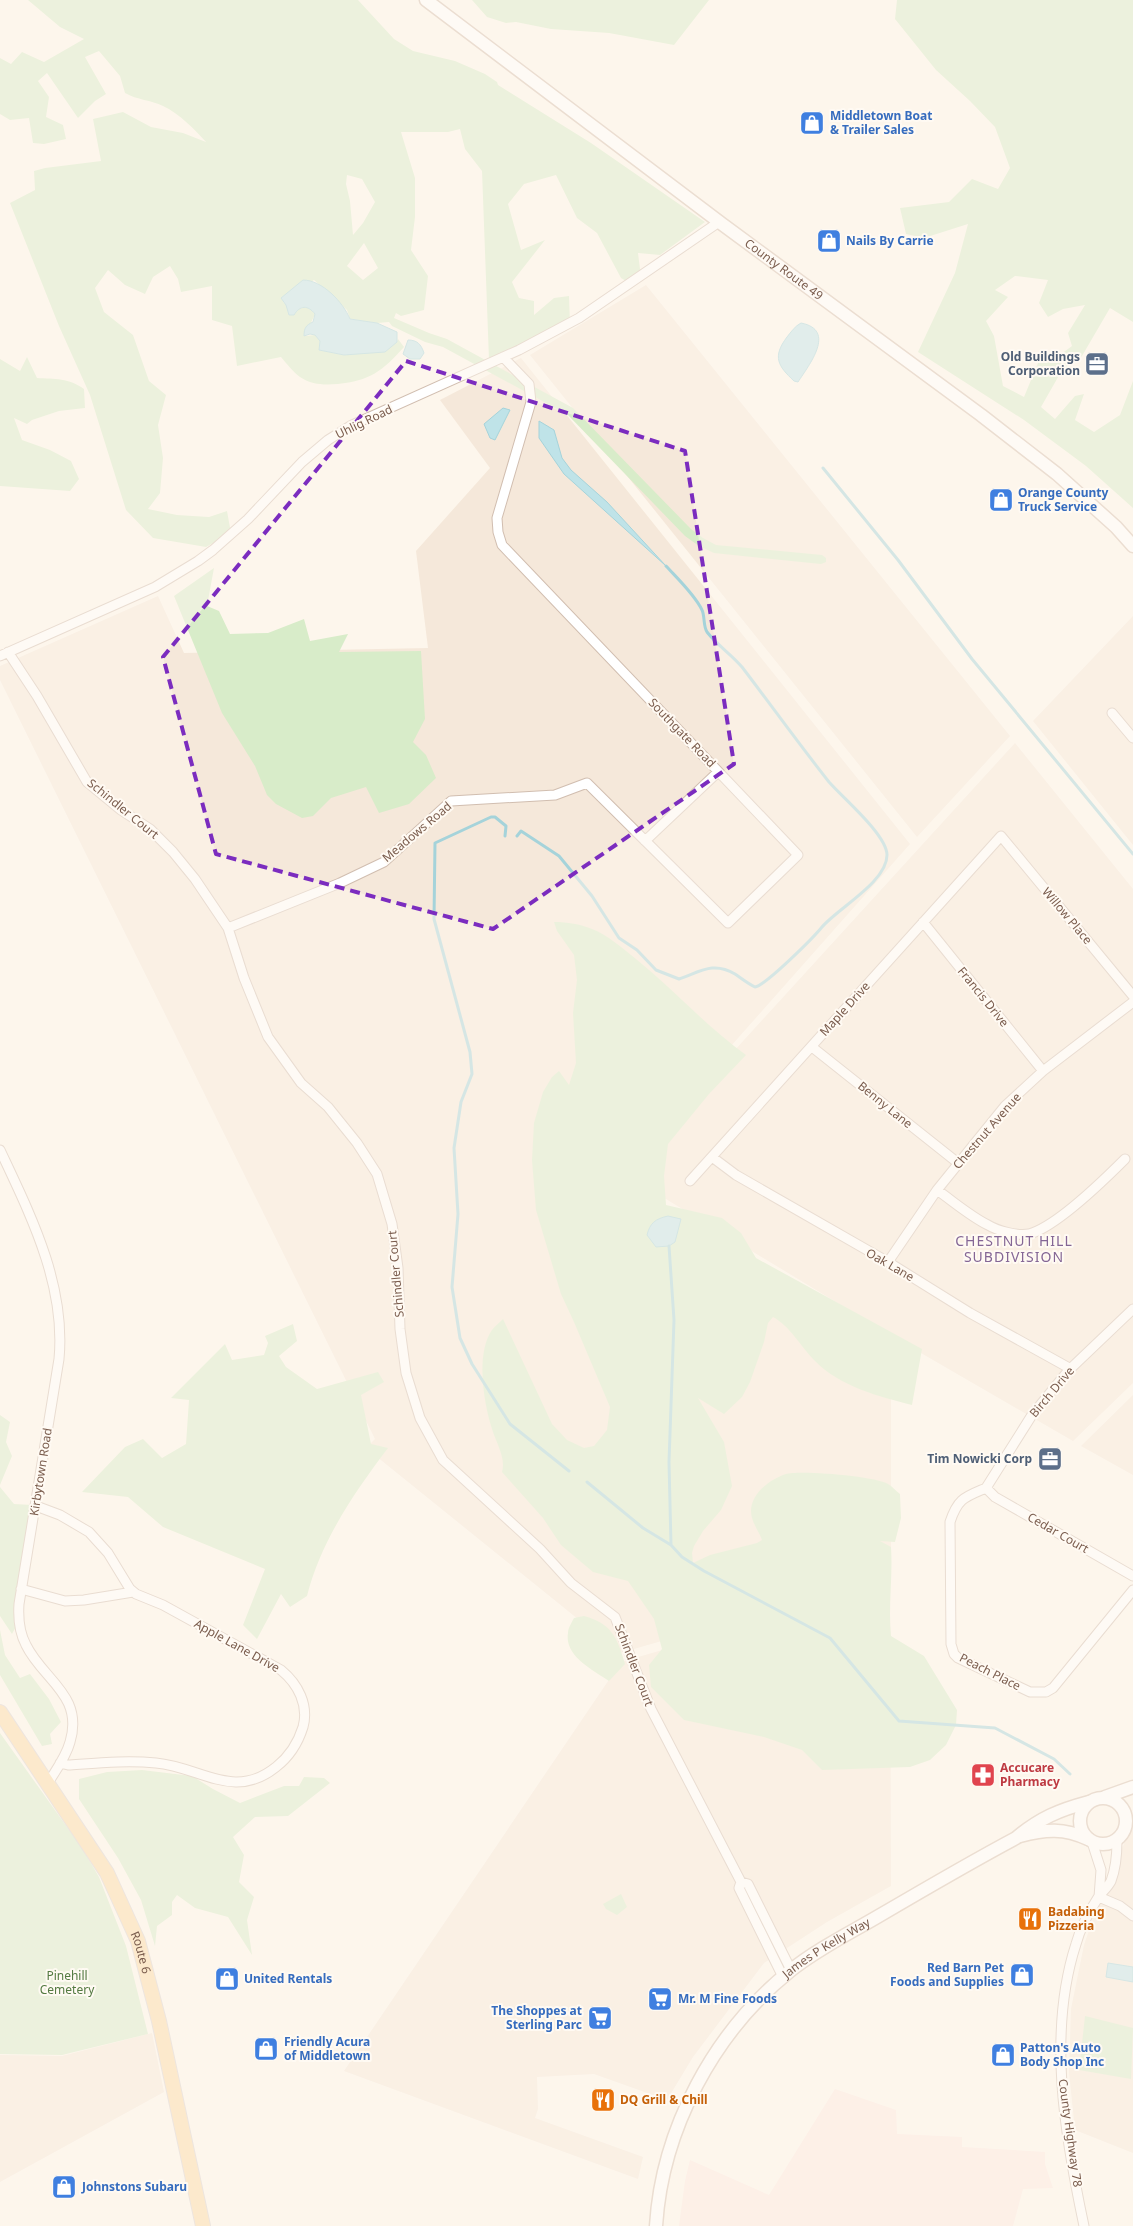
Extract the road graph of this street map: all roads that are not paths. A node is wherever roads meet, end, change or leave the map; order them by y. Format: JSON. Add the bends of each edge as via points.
{"nodes":[{"id":1,"x":426,"y":0,"type":"edge"},
{"id":2,"x":719,"y":222,"type":"junction"},
{"id":3,"x":503,"y":357,"type":"junction"},
{"id":4,"x":1133,"y":546,"type":"edge"},
{"id":5,"x":4,"y":654,"type":"edge"},
{"id":6,"x":1112,"y":713,"type":"dead end"},
{"id":7,"x":1133,"y":738,"type":"edge"},
{"id":8,"x":718,"y":772,"type":"junction"},
{"id":9,"x":587,"y":783,"type":"joint"},
{"id":10,"x":1001,"y":836,"type":"joint"},
{"id":11,"x":645,"y":841,"type":"junction"},
{"id":12,"x":923,"y":922,"type":"junction"},
{"id":13,"x":228,"y":928,"type":"junction"},
{"id":14,"x":1133,"y":996,"type":"edge"},
{"id":15,"x":1133,"y":1002,"type":"edge"},
{"id":16,"x":812,"y":1046,"type":"junction"},
{"id":17,"x":1043,"y":1072,"type":"junction"},
{"id":18,"x":0,"y":1150,"type":"edge"},
{"id":19,"x":712,"y":1157,"type":"junction"},
{"id":20,"x":1125,"y":1159,"type":"dead end"},
{"id":21,"x":958,"y":1164,"type":"junction"},
{"id":22,"x":690,"y":1181,"type":"dead end"},
{"id":23,"x":937,"y":1190,"type":"junction"},
{"id":24,"x":888,"y":1262,"type":"junction"},
{"id":25,"x":1133,"y":1309,"type":"edge"},
{"id":26,"x":1071,"y":1369,"type":"junction"},
{"id":27,"x":986,"y":1488,"type":"junction"},
{"id":28,"x":36,"y":1506,"type":"junction"},
{"id":29,"x":1133,"y":1576,"type":"edge"},
{"id":30,"x":21,"y":1589,"type":"junction"},
{"id":31,"x":1133,"y":1590,"type":"edge"},
{"id":32,"x":133,"y":1592,"type":"junction"},
{"id":33,"x":0,"y":1712,"type":"edge"},
{"id":34,"x":60,"y":1763,"type":"junction"},
{"id":35,"x":48,"y":1783,"type":"junction"},
{"id":36,"x":1133,"y":1787,"type":"edge"},
{"id":37,"x":1103,"y":1797,"type":"junction"},
{"id":38,"x":1089,"y":1802,"type":"junction"},
{"id":39,"x":1133,"y":1816,"type":"edge"},
{"id":40,"x":1125,"y":1828,"type":"junction"},
{"id":41,"x":1016,"y":1838,"type":"junction"},
{"id":42,"x":1090,"y":1840,"type":"junction"},
{"id":43,"x":1116,"y":1840,"type":"junction"},
{"id":44,"x":1099,"y":1897,"type":"junction"},
{"id":45,"x":1133,"y":1916,"type":"edge"},
{"id":46,"x":787,"y":1973,"type":"junction"},
{"id":47,"x":203,"y":2226,"type":"edge"},
{"id":48,"x":656,"y":2226,"type":"edge"},
{"id":49,"x":1084,"y":2226,"type":"edge"}],
"edges":[{"from":1,"to":2,"type":"street","name":"County Route 49"},
{"from":2,"to":3,"type":"street","name":"Uhlig Road","via":[[579,318]]},
{"from":2,"to":4,"type":"street","name":"County Route 49","via":[[1057,474]]},
{"from":3,"to":5,"type":"street","name":"Uhlig Road","via":[[352,425],[328,440],[214,550],[155,587]]},
{"from":3,"to":8,"type":"street","name":"Southgate Road","via":[[529,384],[531,402],[497,518],[502,545]]},
{"from":5,"to":13,"type":"street","name":"Schindler Court","via":[[37,696],[87,782],[150,829],[173,852]]},
{"from":6,"to":7,"type":"street"},
{"from":8,"to":11,"type":"street"},
{"from":8,"to":11,"type":"street","name":"Southgate Road","via":[[798,855],[728,923]]},
{"from":9,"to":11,"type":"street","name":"Southgate Road"},
{"from":9,"to":13,"type":"street","name":"Meadows Road","via":[[556,795],[451,801],[384,862]]},
{"from":10,"to":12,"type":"street","name":"Maple Drive"},
{"from":10,"to":14,"type":"street","name":"Willow Place"},
{"from":12,"to":16,"type":"street","name":"Maple Drive"},
{"from":12,"to":17,"type":"street","name":"Francis Drive"},
{"from":13,"to":46,"type":"street","name":"Schindler Court","via":[[268,1038],[301,1083],[328,1107],[357,1143],[377,1174],[392,1224],[406,1373],[420,1418],[443,1460],[571,1582],[615,1617],[651,1710],[740,1882],[748,1884]]},
{"from":15,"to":17,"type":"street","name":"Chestnut Avenue"},
{"from":16,"to":19,"type":"street","name":"Maple Drive"},
{"from":16,"to":21,"type":"street","name":"Benny Lane"},
{"from":17,"to":21,"type":"street","name":"Chestnut Avenue","via":[[1006,1106]]},
{"from":18,"to":28,"type":"street","name":"Kirbytown Road","via":[[40,1242],[60,1316],[59,1360]]},
{"from":19,"to":22,"type":"street","name":"Maple Drive"},
{"from":19,"to":24,"type":"street","name":"Oak Lane","via":[[736,1175]]},
{"from":20,"to":23,"type":"street","via":[[1096,1189],[1043,1228],[1028,1234],[1010,1233],[988,1225]]},
{"from":21,"to":23,"type":"street","name":"Chestnut Avenue"},
{"from":23,"to":24,"type":"street","name":"Chestnut Avenue"},
{"from":24,"to":26,"type":"street","name":"Oak Lane","via":[[970,1313]]},
{"from":25,"to":26,"type":"street","name":"Birch Drive"},
{"from":26,"to":27,"type":"street","name":"Birch Drive","via":[[1032,1415]]},
{"from":27,"to":29,"type":"street","name":"Cedar Court","via":[[994,1497]]},
{"from":27,"to":31,"type":"street","name":"Peach Place","via":[[955,1506],[950,1522],[951,1644],[958,1658],[1030,1692],[1046,1692],[1053,1688]]},
{"from":28,"to":30,"type":"street","name":"Kirbytown Road"},
{"from":28,"to":32,"type":"street","via":[[89,1532],[108,1553]]},
{"from":30,"to":32,"type":"street","via":[[65,1601]]},
{"from":30,"to":34,"type":"street","name":"Kirbytown Road","via":[[18,1612],[22,1637],[33,1656],[62,1690],[71,1710],[72,1732]]},
{"from":32,"to":34,"type":"street","name":"Apple Lane Drive","via":[[281,1670],[296,1686],[303,1703],[305,1720],[301,1733],[284,1761],[264,1777],[246,1783],[228,1782],[156,1763]]},
{"from":33,"to":35,"type":"main road","name":"Route 6"},
{"from":34,"to":35,"type":"street","name":"Kirbytown Road"},
{"from":35,"to":47,"type":"main road","name":"Route 6","via":[[107,1873],[138,1941],[159,2021]]},
{"from":36,"to":37,"type":"street"},
{"from":37,"to":38,"type":"street"},
{"from":37,"to":40,"type":"street","via":[[1122,1807]]},
{"from":38,"to":41,"type":"street","name":"James P Kelly Way","via":[[1038,1820]]},
{"from":38,"to":42,"type":"street","via":[[1084,1807],[1080,1827]]},
{"from":39,"to":40,"type":"street"},
{"from":40,"to":43,"type":"street"},
{"from":41,"to":42,"type":"street","name":"James P Kelly Way","via":[[1049,1829]]},
{"from":41,"to":46,"type":"street","name":"James P Kelly Way"},
{"from":42,"to":43,"type":"street","via":[[1104,1844]]},
{"from":42,"to":44,"type":"street","name":"County Highway 78","via":[[1101,1870]]},
{"from":43,"to":44,"type":"street","name":"County Highway 78","via":[[1113,1873]]},
{"from":44,"to":45,"type":"street"},
{"from":44,"to":49,"type":"street","name":"County Highway 78","via":[[1076,1942],[1065,1995],[1062,2030],[1063,2100]]},
{"from":46,"to":48,"type":"street","name":"James P Kelly Way","via":[[738,2023],[712,2058],[690,2097],[658,2198]]}]}
